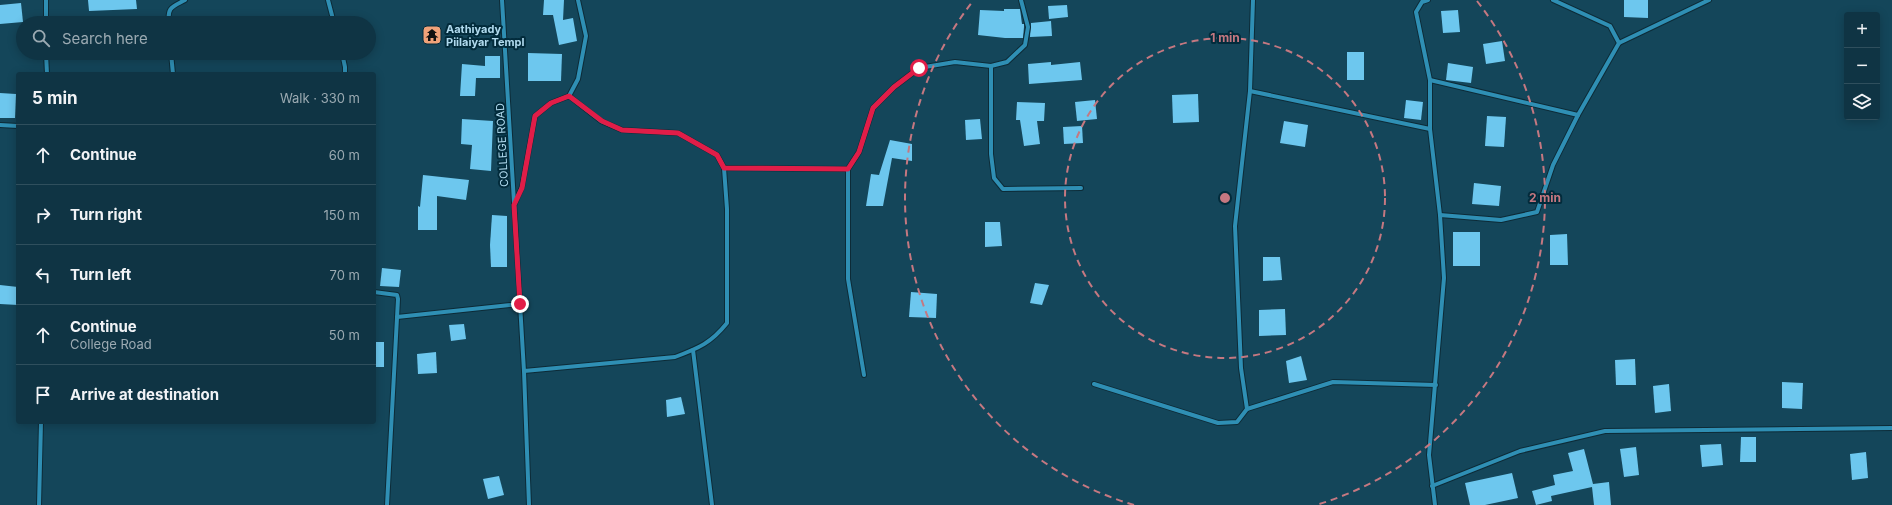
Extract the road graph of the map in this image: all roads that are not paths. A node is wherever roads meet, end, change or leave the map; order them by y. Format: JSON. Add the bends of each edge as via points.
{"nodes":[{"id":1,"x":46,"y":0,"type":"edge"},
{"id":2,"x":185,"y":0,"type":"edge"},
{"id":3,"x":328,"y":0,"type":"edge"},
{"id":4,"x":502,"y":0,"type":"edge"},
{"id":5,"x":578,"y":0,"type":"edge"},
{"id":6,"x":1022,"y":0,"type":"edge"},
{"id":7,"x":1253,"y":0,"type":"edge"},
{"id":8,"x":1428,"y":0,"type":"edge"},
{"id":9,"x":1553,"y":0,"type":"edge"},
{"id":10,"x":1709,"y":0,"type":"edge"},
{"id":11,"x":46,"y":16,"type":"edge"},
{"id":12,"x":168,"y":16,"type":"edge"},
{"id":13,"x":332,"y":16,"type":"edge"},
{"id":14,"x":1619,"y":43,"type":"junction"},
{"id":15,"x":46,"y":60,"type":"edge"},
{"id":16,"x":172,"y":60,"type":"edge"},
{"id":17,"x":344,"y":60,"type":"edge"},
{"id":18,"x":991,"y":66,"type":"junction"},
{"id":19,"x":47,"y":72,"type":"edge"},
{"id":20,"x":173,"y":72,"type":"edge"},
{"id":21,"x":345,"y":72,"type":"edge"},
{"id":22,"x":1430,"y":80,"type":"junction"},
{"id":23,"x":1250,"y":91,"type":"junction"},
{"id":24,"x":569,"y":96,"type":"junction"},
{"id":25,"x":1578,"y":115,"type":"junction"},
{"id":26,"x":0,"y":125,"type":"edge"},
{"id":27,"x":16,"y":126,"type":"edge"},
{"id":28,"x":1430,"y":129,"type":"junction"},
{"id":29,"x":724,"y":168,"type":"junction"},
{"id":30,"x":848,"y":169,"type":"junction"},
{"id":31,"x":1082,"y":188,"type":"dead end"},
{"id":32,"x":514,"y":205,"type":"junction"},
{"id":33,"x":1440,"y":215,"type":"junction"},
{"id":34,"x":376,"y":292,"type":"edge"},
{"id":35,"x":520,"y":304,"type":"junction"},
{"id":36,"x":398,"y":317,"type":"junction"},
{"id":37,"x":693,"y":350,"type":"junction"},
{"id":38,"x":524,"y":371,"type":"junction"},
{"id":39,"x":864,"y":375,"type":"dead end"},
{"id":40,"x":1094,"y":384,"type":"dead end"},
{"id":41,"x":1436,"y":385,"type":"junction"},
{"id":42,"x":1247,"y":408,"type":"junction"},
{"id":43,"x":41,"y":424,"type":"edge"},
{"id":44,"x":1892,"y":428,"type":"edge"},
{"id":45,"x":1432,"y":486,"type":"junction"},
{"id":46,"x":39,"y":505,"type":"edge"},
{"id":47,"x":387,"y":505,"type":"edge"},
{"id":48,"x":529,"y":505,"type":"edge"},
{"id":49,"x":712,"y":505,"type":"edge"},
{"id":50,"x":1435,"y":505,"type":"edge"}],
"edges":[{"from":1,"to":11,"type":"street"},
{"from":2,"to":12,"type":"street","via":[[172,7]]},
{"from":3,"to":13,"type":"street"},
{"from":4,"to":32,"type":"street","name":"COLLEGE ROAD"},
{"from":5,"to":24,"type":"street","via":[[586,36],[578,79]]},
{"from":6,"to":18,"type":"street","via":[[1028,27],[1025,45],[1007,62]]},
{"from":7,"to":23,"type":"street"},
{"from":8,"to":22,"type":"street","via":[[1422,2],[1416,12]]},
{"from":9,"to":14,"type":"street","via":[[1610,26]]},
{"from":10,"to":14,"type":"street"},
{"from":14,"to":25,"type":"street"},
{"from":15,"to":19,"type":"street"},
{"from":16,"to":20,"type":"street"},
{"from":17,"to":21,"type":"street"},
{"from":18,"to":30,"type":"street","via":[[955,62],[919,68],[894,87],[873,108],[859,152]]},
{"from":18,"to":31,"type":"street","via":[[991,154],[994,178],[1003,189]]},
{"from":22,"to":25,"type":"street"},
{"from":22,"to":28,"type":"street"},
{"from":23,"to":28,"type":"street"},
{"from":23,"to":42,"type":"street","via":[[1235,226],[1241,368]]},
{"from":24,"to":29,"type":"street","via":[[602,121],[622,130],[678,133],[717,155]]},
{"from":24,"to":32,"type":"street","via":[[551,103],[535,116],[522,188]]},
{"from":25,"to":33,"type":"street","via":[[1553,165],[1537,212],[1501,220]]},
{"from":26,"to":27,"type":"street"},
{"from":28,"to":33,"type":"street"},
{"from":29,"to":30,"type":"street"},
{"from":29,"to":37,"type":"street","via":[[727,209],[727,323],[716,337]]},
{"from":30,"to":39,"type":"street","via":[[848,279]]},
{"from":32,"to":35,"type":"street","name":"COLLEGE ROAD"},
{"from":33,"to":41,"type":"street","via":[[1444,278]]},
{"from":34,"to":36,"type":"street","via":[[397,295]]},
{"from":35,"to":36,"type":"street"},
{"from":35,"to":38,"type":"street","name":"COLLEGE ROAD"},
{"from":36,"to":47,"type":"street"},
{"from":37,"to":38,"type":"street","via":[[675,357]]},
{"from":37,"to":49,"type":"street"},
{"from":38,"to":48,"type":"street","name":"COLLEGE ROAD"},
{"from":40,"to":42,"type":"street","via":[[1218,423],[1237,422]]},
{"from":41,"to":42,"type":"street","via":[[1333,382]]},
{"from":41,"to":45,"type":"street","via":[[1429,455]]},
{"from":43,"to":46,"type":"street"},
{"from":44,"to":45,"type":"street","via":[[1605,431],[1520,451]]},
{"from":45,"to":50,"type":"street"}]}
